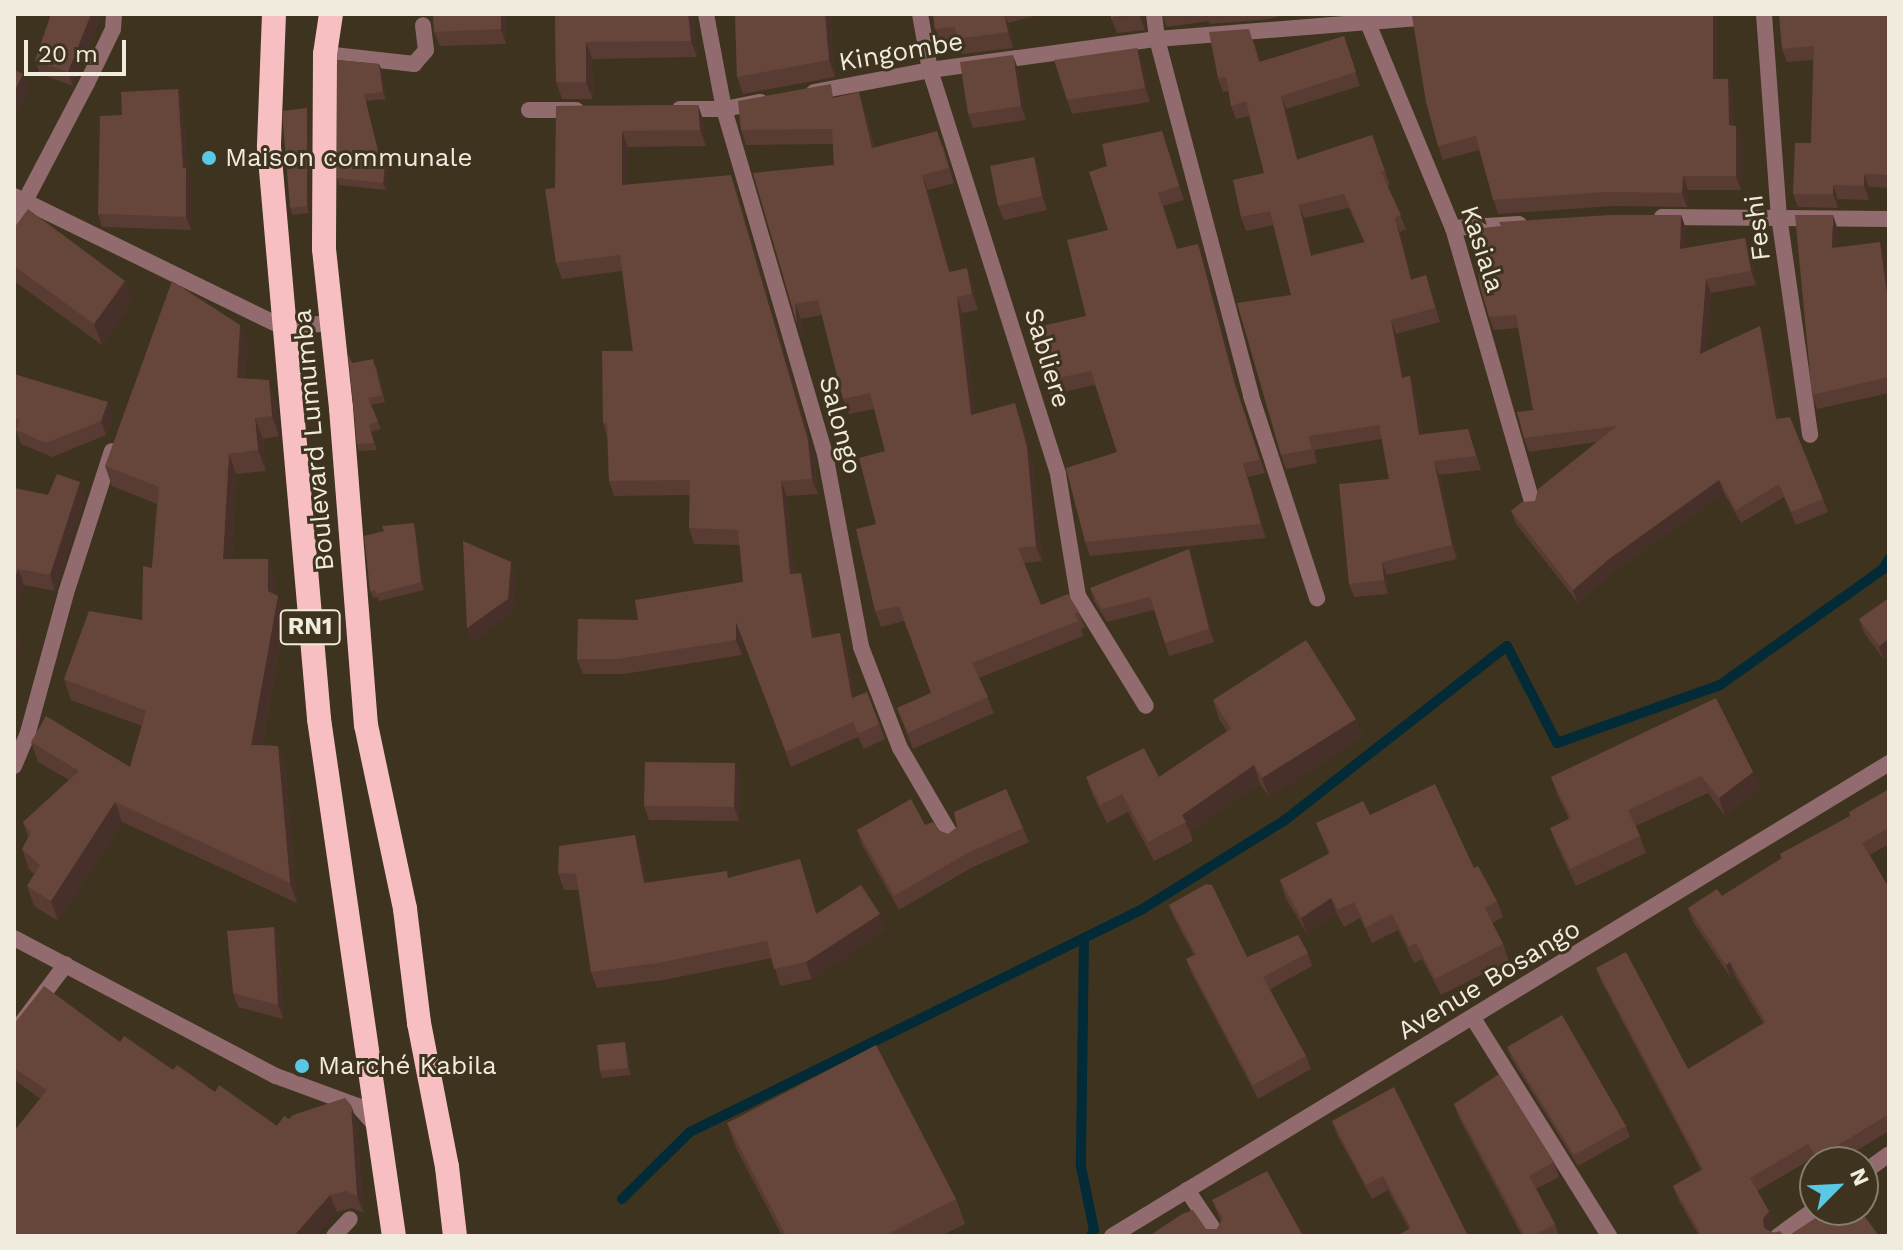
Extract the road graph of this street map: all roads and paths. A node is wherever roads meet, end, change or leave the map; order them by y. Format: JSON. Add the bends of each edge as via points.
{"nodes":[{"id":1,"x":114,"y":14,"type":"edge"},
{"id":2,"x":274,"y":14,"type":"edge"},
{"id":3,"x":331,"y":14,"type":"edge"},
{"id":4,"x":706,"y":14,"type":"edge"},
{"id":5,"x":920,"y":14,"type":"edge"},
{"id":6,"x":1154,"y":14,"type":"edge"},
{"id":7,"x":1471,"y":14,"type":"edge"},
{"id":8,"x":1764,"y":14,"type":"edge"},
{"id":9,"x":1366,"y":19,"type":"edge"},
{"id":10,"x":423,"y":25,"type":"dead end"},
{"id":11,"x":1157,"y":39,"type":"junction"},
{"id":12,"x":325,"y":54,"type":"junction"},
{"id":13,"x":930,"y":70,"type":"junction"},
{"id":14,"x":724,"y":109,"type":"junction"},
{"id":15,"x":529,"y":110,"type":"dead end"},
{"id":16,"x":589,"y":110,"type":"edge"},
{"id":17,"x":664,"y":110,"type":"edge"},
{"id":18,"x":19,"y":199,"type":"edge"},
{"id":19,"x":1779,"y":216,"type":"junction"},
{"id":20,"x":1644,"y":217,"type":"edge"},
{"id":21,"x":1889,"y":219,"type":"edge"},
{"id":22,"x":14,"y":222,"type":"edge"},
{"id":23,"x":1541,"y":222,"type":"edge"},
{"id":24,"x":1453,"y":228,"type":"junction"},
{"id":25,"x":332,"y":323,"type":"junction"},
{"id":26,"x":283,"y":327,"type":"junction"},
{"id":27,"x":119,"y":432,"type":"edge"},
{"id":28,"x":1810,"y":435,"type":"dead end"},
{"id":29,"x":1533,"y":506,"type":"edge"},
{"id":30,"x":1317,"y":598,"type":"dead end"},
{"id":31,"x":1146,"y":706,"type":"dead end"},
{"id":32,"x":1889,"y":763,"type":"edge"},
{"id":33,"x":14,"y":766,"type":"edge"},
{"id":34,"x":952,"y":837,"type":"edge"},
{"id":35,"x":14,"y":938,"type":"edge"},
{"id":36,"x":66,"y":964,"type":"junction"},
{"id":37,"x":1473,"y":1018,"type":"junction"},
{"id":38,"x":14,"y":1033,"type":"edge"},
{"id":39,"x":376,"y":1126,"type":"junction"},
{"id":40,"x":1187,"y":1190,"type":"junction"},
{"id":41,"x":350,"y":1219,"type":"dead end"},
{"id":42,"x":334,"y":1236,"type":"edge"},
{"id":43,"x":394,"y":1236,"type":"edge"},
{"id":44,"x":455,"y":1236,"type":"edge"},
{"id":45,"x":1112,"y":1236,"type":"edge"},
{"id":46,"x":1218,"y":1236,"type":"edge"},
{"id":47,"x":1609,"y":1236,"type":"edge"}],
"edges":[{"from":1,"to":18,"type":"street","via":[[113,29],[87,83]]},
{"from":2,"to":26,"type":"highway","name":"Boulevard Lumumba","number":"RN1","via":[[269,147]]},
{"from":3,"to":12,"type":"highway","name":"Boulevard Lumumba","number":"RN1"},
{"from":4,"to":14,"type":"street","name":"Salongo"},
{"from":5,"to":13,"type":"street","name":"Sabliere"},
{"from":6,"to":11,"type":"street"},
{"from":7,"to":9,"type":"street","name":"Kingombe"},
{"from":8,"to":19,"type":"street","name":"Feshi"},
{"from":9,"to":11,"type":"street","name":"Kingombe"},
{"from":9,"to":24,"type":"street","name":"Kasiala"},
{"from":10,"to":12,"type":"street","via":[[426,50],[414,64]]},
{"from":11,"to":13,"type":"street","name":"Kingombe"},
{"from":11,"to":30,"type":"street","via":[[1251,396]]},
{"from":12,"to":25,"type":"highway","name":"Boulevard Lumumba","number":"RN1","via":[[324,249]]},
{"from":13,"to":14,"type":"street","name":"Kingombe"},
{"from":13,"to":31,"type":"street","name":"Sabliere","via":[[1058,474],[1078,596]]},
{"from":14,"to":17,"type":"street","name":"Kingombe"},
{"from":14,"to":34,"type":"street","name":"Salongo","via":[[825,454],[861,647],[900,748]]},
{"from":15,"to":16,"type":"street"},
{"from":18,"to":22,"type":"street"},
{"from":18,"to":26,"type":"street","via":[[173,284],[233,301]]},
{"from":19,"to":20,"type":"street"},
{"from":19,"to":21,"type":"street"},
{"from":19,"to":28,"type":"street","name":"Feshi"},
{"from":23,"to":24,"type":"street"},
{"from":24,"to":29,"type":"street","name":"Kasiala"},
{"from":25,"to":26,"type":"street"},
{"from":25,"to":44,"type":"highway","name":"Boulevard Lumumba","number":"RN1","via":[[366,725],[405,909]]},
{"from":26,"to":39,"type":"highway","name":"Boulevard Lumumba","number":"RN1","via":[[319,719]]},
{"from":27,"to":33,"type":"street"},
{"from":32,"to":37,"type":"street","name":"Avenue Bosango"},
{"from":35,"to":36,"type":"street"},
{"from":36,"to":38,"type":"street"},
{"from":36,"to":39,"type":"street","via":[[276,1076],[358,1106]]},
{"from":37,"to":40,"type":"street","name":"Avenue Bosango"},
{"from":37,"to":47,"type":"street"},
{"from":39,"to":43,"type":"highway","name":"Boulevard Lumumba","number":"RN1"},
{"from":40,"to":45,"type":"street","name":"Avenue Bosango"},
{"from":40,"to":46,"type":"street"},
{"from":41,"to":42,"type":"street"}]}
